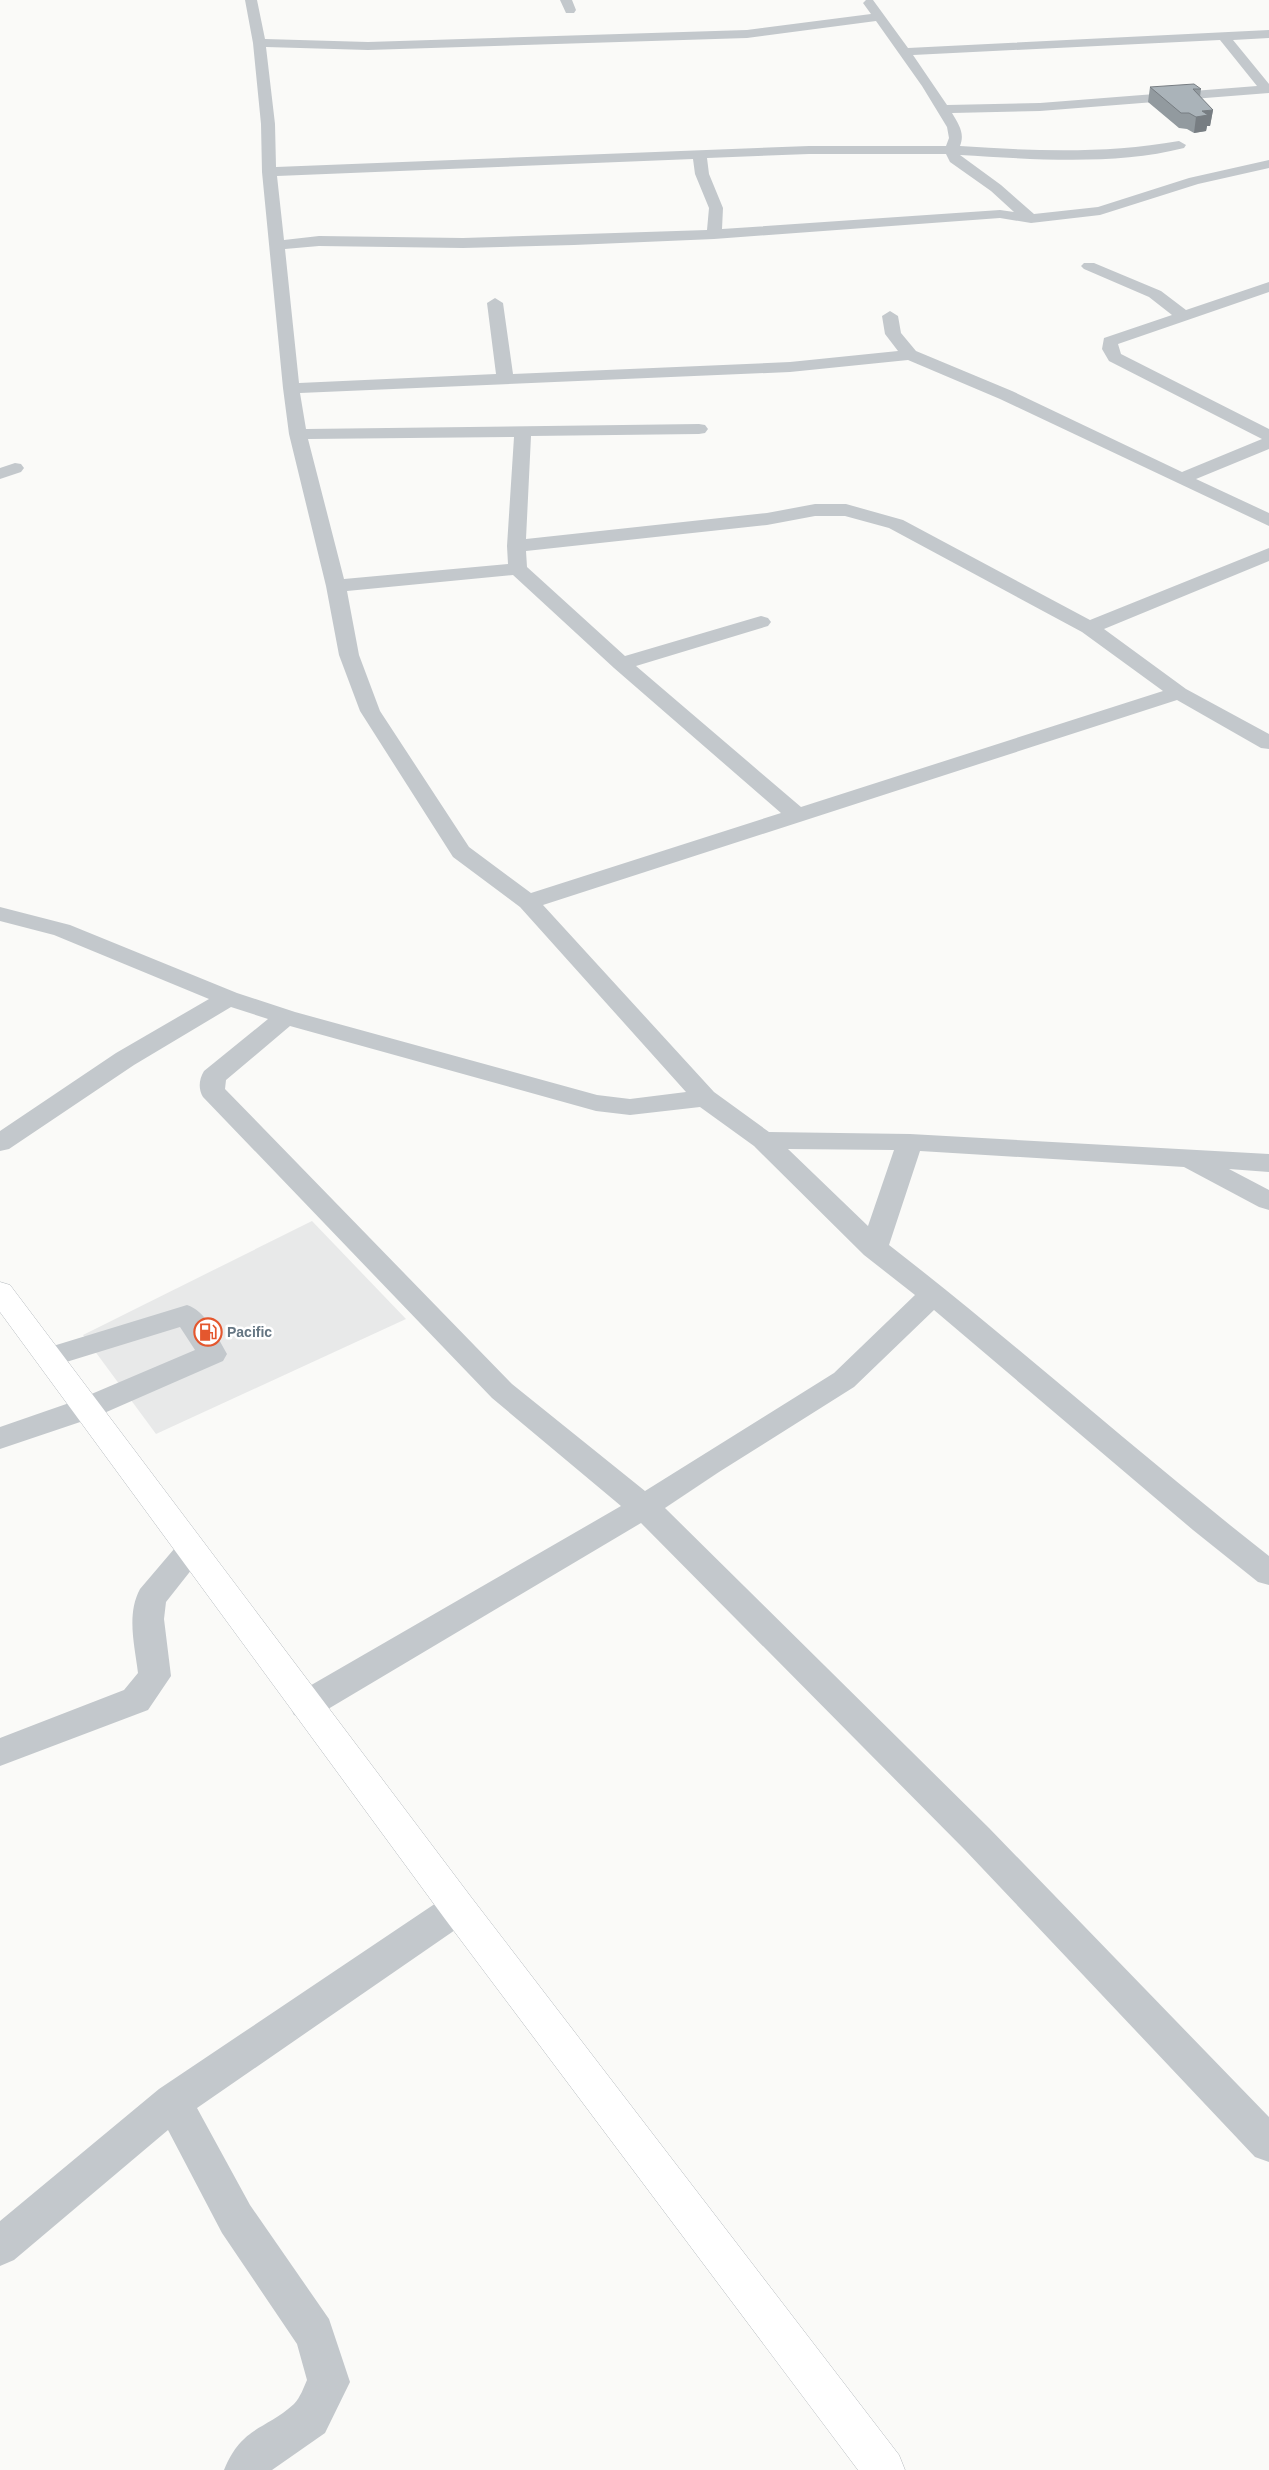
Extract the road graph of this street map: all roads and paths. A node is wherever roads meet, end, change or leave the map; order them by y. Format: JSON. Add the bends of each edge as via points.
{"nodes":[{"id":1,"x":251,"y":0,"type":"edge"},
{"id":2,"x":867,"y":0,"type":"edge"},
{"id":3,"x":878,"y":17,"type":"junction"},
{"id":4,"x":1269,"y":34,"type":"edge"},
{"id":5,"x":1224,"y":37,"type":"junction"},
{"id":6,"x":259,"y":43,"type":"junction"},
{"id":7,"x":904,"y":52,"type":"junction"},
{"id":8,"x":1268,"y":89,"type":"edge"},
{"id":9,"x":943,"y":109,"type":"junction"},
{"id":10,"x":1179,"y":145,"type":"dead end"},
{"id":11,"x":951,"y":150,"type":"junction"},
{"id":12,"x":700,"y":155,"type":"junction"},
{"id":13,"x":1269,"y":164,"type":"edge"},
{"id":14,"x":269,"y":172,"type":"junction"},
{"id":15,"x":1031,"y":219,"type":"junction"},
{"id":16,"x":714,"y":234,"type":"junction"},
{"id":17,"x":277,"y":245,"type":"junction"},
{"id":18,"x":1089,"y":266,"type":"dead end"},
{"id":19,"x":1269,"y":287,"type":"edge"},
{"id":20,"x":495,"y":303,"type":"dead end"},
{"id":21,"x":1183,"y":315,"type":"junction"},
{"id":22,"x":890,"y":316,"type":"dead end"},
{"id":23,"x":910,"y":355,"type":"junction"},
{"id":24,"x":505,"y":379,"type":"junction"},
{"id":25,"x":291,"y":388,"type":"junction"},
{"id":26,"x":699,"y":429,"type":"dead end"},
{"id":27,"x":523,"y":431,"type":"junction"},
{"id":28,"x":298,"y":434,"type":"junction"},
{"id":29,"x":1269,"y":436,"type":"edge"},
{"id":30,"x":1269,"y":443,"type":"edge"},
{"id":31,"x":1182,"y":478,"type":"junction"},
{"id":32,"x":1269,"y":520,"type":"edge"},
{"id":33,"x":516,"y":546,"type":"junction"},
{"id":34,"x":1269,"y":554,"type":"edge"},
{"id":35,"x":518,"y":569,"type":"junction"},
{"id":36,"x":336,"y":586,"type":"junction"},
{"id":37,"x":762,"y":622,"type":"dead end"},
{"id":38,"x":1089,"y":628,"type":"junction"},
{"id":39,"x":621,"y":664,"type":"junction"},
{"id":40,"x":1178,"y":693,"type":"junction"},
{"id":41,"x":1269,"y":743,"type":"edge"},
{"id":42,"x":798,"y":816,"type":"junction"},
{"id":43,"x":528,"y":902,"type":"junction"},
{"id":44,"x":0,"y":914,"type":"edge"},
{"id":45,"x":228,"y":998,"type":"junction"},
{"id":46,"x":286,"y":1016,"type":"junction"},
{"id":47,"x":705,"y":1098,"type":"junction"},
{"id":48,"x":763,"y":1140,"type":"junction"},
{"id":49,"x":0,"y":1142,"type":"edge"},
{"id":50,"x":910,"y":1142,"type":"junction"},
{"id":51,"x":1184,"y":1157,"type":"junction"},
{"id":52,"x":1269,"y":1163,"type":"edge"},
{"id":53,"x":1269,"y":1201,"type":"edge"},
{"id":54,"x":874,"y":1248,"type":"junction"},
{"id":55,"x":0,"y":1292,"type":"edge"},
{"id":56,"x":934,"y":1294,"type":"junction"},
{"id":57,"x":50,"y":1357,"type":"junction"},
{"id":58,"x":85,"y":1409,"type":"junction"},
{"id":59,"x":0,"y":1438,"type":"edge"},
{"id":60,"x":644,"y":1507,"type":"junction"},
{"id":61,"x":191,"y":1550,"type":"junction"},
{"id":62,"x":1269,"y":1573,"type":"edge"},
{"id":63,"x":306,"y":1705,"type":"junction"},
{"id":64,"x":0,"y":1752,"type":"edge"},
{"id":65,"x":458,"y":1908,"type":"junction"},
{"id":66,"x":173,"y":2102,"type":"junction"},
{"id":67,"x":1269,"y":2144,"type":"edge"},
{"id":68,"x":0,"y":2246,"type":"edge"},
{"id":69,"x":245,"y":2470,"type":"edge"},
{"id":70,"x":884,"y":2470,"type":"edge"}],
"edges":[{"from":1,"to":6,"type":"street"},
{"from":2,"to":3,"type":"street"},
{"from":3,"to":6,"type":"street","via":[[747,34],[368,46]]},
{"from":3,"to":7,"type":"street"},
{"from":4,"to":5,"type":"street"},
{"from":5,"to":7,"type":"street"},
{"from":5,"to":8,"type":"street"},
{"from":6,"to":14,"type":"street","via":[[268,124]]},
{"from":7,"to":9,"type":"street"},
{"from":8,"to":9,"type":"street","via":[[1040,107]]},
{"from":9,"to":11,"type":"street","via":[[954,126],[956,138]]},
{"from":10,"to":11,"type":"street","via":[[1077,155]]},
{"from":11,"to":12,"type":"street","via":[[808,150]]},
{"from":11,"to":15,"type":"street","via":[[955,159],[996,188]]},
{"from":12,"to":14,"type":"street"},
{"from":12,"to":16,"type":"street","via":[[702,174],[716,208]]},
{"from":13,"to":15,"type":"street","via":[[1194,181],[1100,211]]},
{"from":14,"to":17,"type":"street"},
{"from":15,"to":16,"type":"street","via":[[1014,214],[992,214]]},
{"from":16,"to":17,"type":"street","via":[[463,243],[319,242]]},
{"from":17,"to":25,"type":"street"},
{"from":18,"to":21,"type":"street","via":[[1155,294]]},
{"from":19,"to":21,"type":"street"},
{"from":20,"to":24,"type":"street"},
{"from":21,"to":29,"type":"street","via":[[1110,341],[1110,349],[1115,357]]},
{"from":22,"to":23,"type":"street","via":[[893,334]]},
{"from":23,"to":24,"type":"street","via":[[790,367]]},
{"from":23,"to":31,"type":"street","via":[[1006,395]]},
{"from":24,"to":25,"type":"street"},
{"from":25,"to":28,"type":"street"},
{"from":26,"to":27,"type":"street"},
{"from":27,"to":28,"type":"street"},
{"from":27,"to":33,"type":"street"},
{"from":28,"to":36,"type":"street"},
{"from":30,"to":31,"type":"street"},
{"from":31,"to":32,"type":"street"},
{"from":33,"to":35,"type":"street"},
{"from":33,"to":38,"type":"street","via":[[767,519],[815,510],[846,510],[896,524]]},
{"from":34,"to":38,"type":"street"},
{"from":35,"to":36,"type":"street"},
{"from":35,"to":39,"type":"street"},
{"from":36,"to":43,"type":"street","via":[[349,655],[370,711],[461,852]]},
{"from":37,"to":39,"type":"street"},
{"from":38,"to":40,"type":"street"},
{"from":39,"to":42,"type":"street"},
{"from":40,"to":41,"type":"street"},
{"from":40,"to":42,"type":"street"},
{"from":42,"to":43,"type":"street"},
{"from":43,"to":47,"type":"street"},
{"from":44,"to":45,"type":"street","via":[[62,930]]},
{"from":45,"to":46,"type":"street"},
{"from":45,"to":49,"type":"street","via":[[125,1060]]},
{"from":46,"to":47,"type":"street","via":[[596,1102],[630,1107]]},
{"from":46,"to":60,"type":"street","via":[[212,1076],[212,1091],[502,1391]]},
{"from":47,"to":48,"type":"street"},
{"from":48,"to":50,"type":"street"},
{"from":48,"to":54,"type":"street"},
{"from":50,"to":51,"type":"street"},
{"from":50,"to":54,"type":"street"},
{"from":51,"to":52,"type":"street"},
{"from":51,"to":53,"type":"street"},
{"from":54,"to":56,"type":"street"},
{"from":55,"to":57,"type":"main road"},
{"from":56,"to":60,"type":"street","via":[[844,1380]]},
{"from":56,"to":62,"type":"street"},
{"from":57,"to":58,"type":"main road"},
{"from":57,"to":58,"type":"street","via":[[187,1315],[213,1354]]},
{"from":58,"to":59,"type":"street"},
{"from":58,"to":61,"type":"main road"},
{"from":60,"to":63,"type":"street"},
{"from":60,"to":67,"type":"street","via":[[977,1839]]},
{"from":61,"to":63,"type":"main road"},
{"from":61,"to":64,"type":"street","via":[[151,1598],[148,1619],[155,1676],[136,1700]]},
{"from":63,"to":65,"type":"main road"},
{"from":65,"to":66,"type":"street"},
{"from":65,"to":70,"type":"main road"},
{"from":66,"to":68,"type":"street"},
{"from":66,"to":69,"type":"street","via":[[236,2220],[314,2334],[329,2382],[310,2418],[259,2452]]}]}
